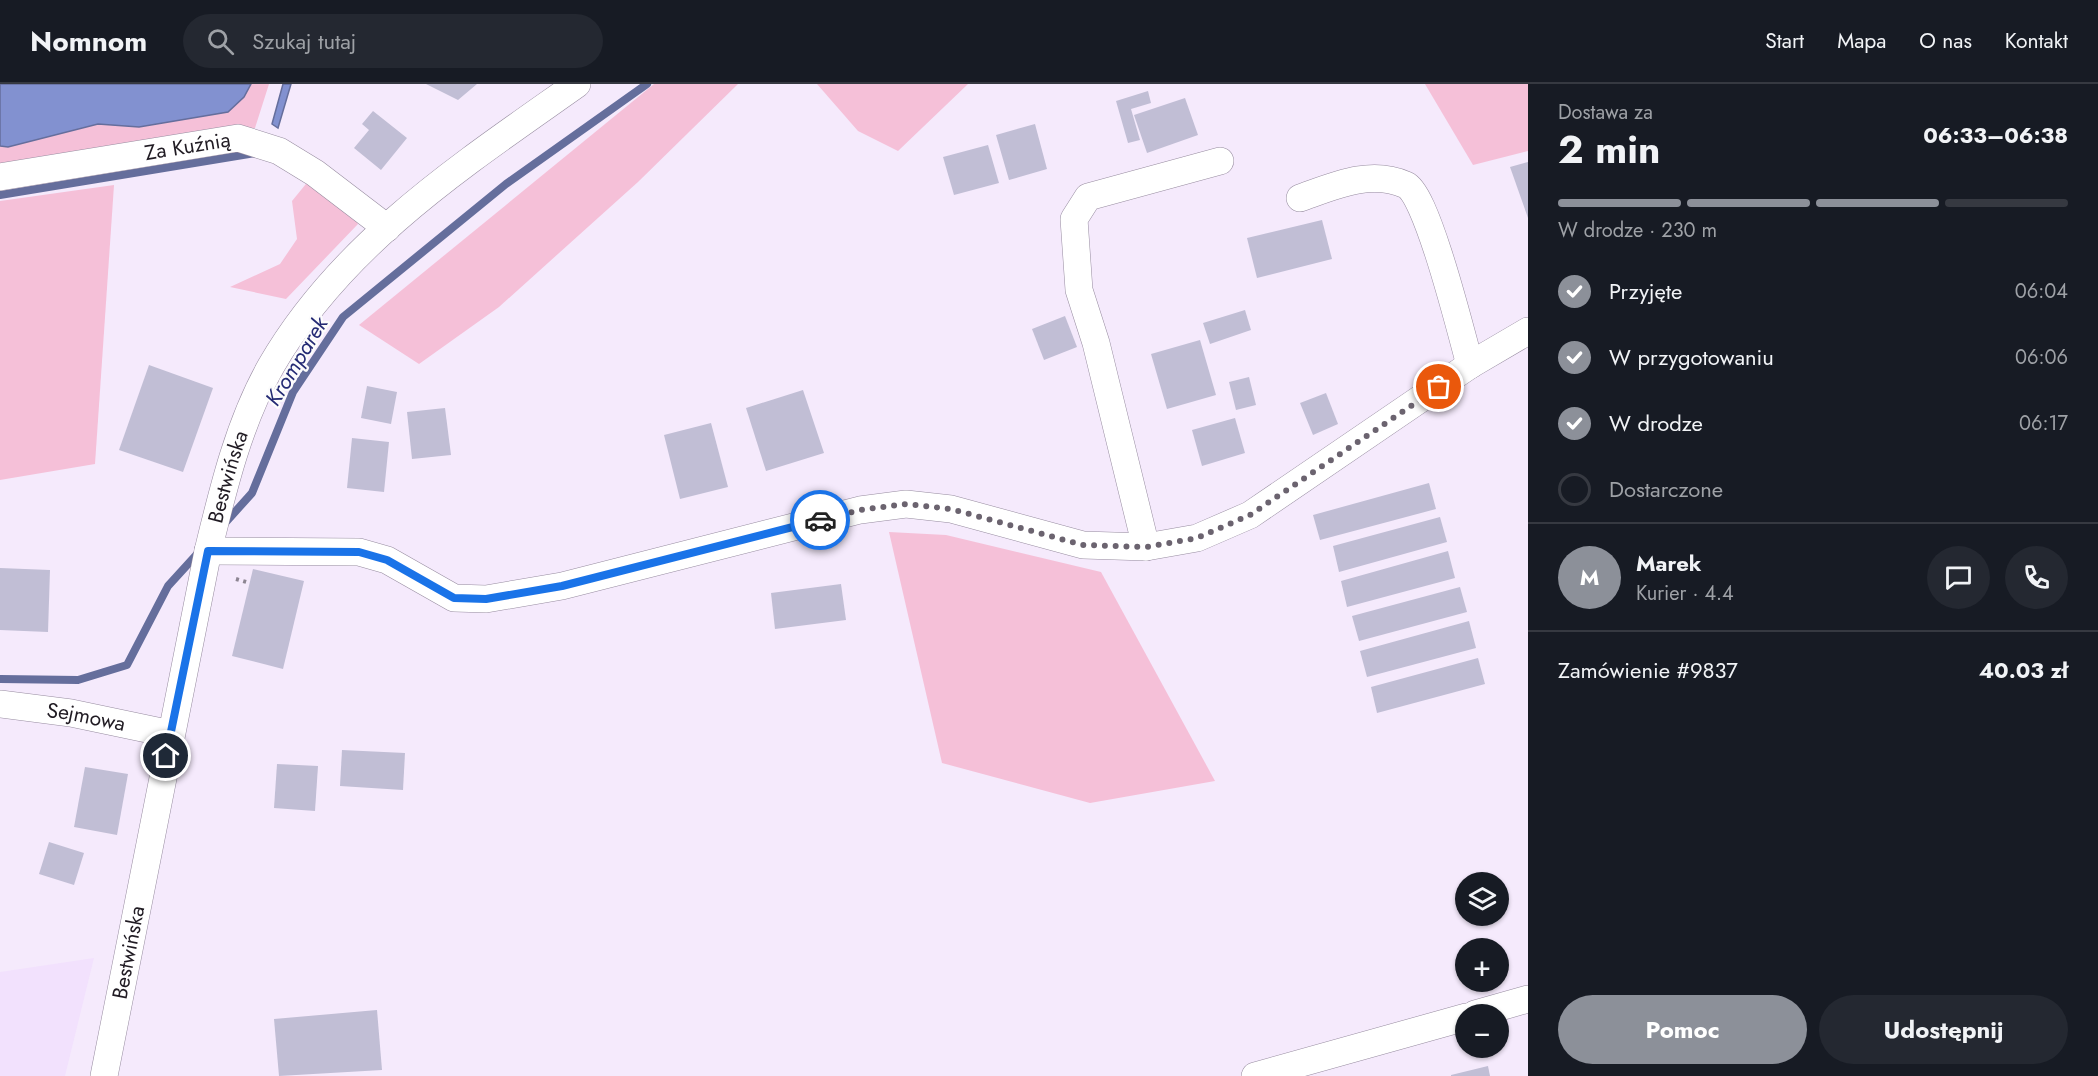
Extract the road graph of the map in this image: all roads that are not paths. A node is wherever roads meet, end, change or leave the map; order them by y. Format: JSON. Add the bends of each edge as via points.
{"nodes":[{"id":1,"x":577,"y":84,"type":"edge"},
{"id":2,"x":1220,"y":161,"type":"dead end"},
{"id":3,"x":0,"y":177,"type":"edge"},
{"id":4,"x":1300,"y":198,"type":"dead end"},
{"id":5,"x":387,"y":228,"type":"junction"},
{"id":6,"x":1528,"y":331,"type":"edge"},
{"id":7,"x":1470,"y":365,"type":"junction"},
{"id":8,"x":1146,"y":547,"type":"junction"},
{"id":9,"x":208,"y":551,"type":"junction"},
{"id":10,"x":0,"y":704,"type":"edge"},
{"id":11,"x":171,"y":734,"type":"junction"},
{"id":12,"x":1528,"y":999,"type":"edge"},
{"id":13,"x":1509,"y":1004,"type":"edge"},
{"id":14,"x":1455,"y":1020,"type":"edge"},
{"id":15,"x":104,"y":1076,"type":"edge"},
{"id":16,"x":1255,"y":1076,"type":"edge"}],
"edges":[{"from":1,"to":5,"type":"street","name":"Bestwińska","via":[[447,176]]},
{"from":2,"to":8,"type":"street","via":[[1088,196],[1074,219],[1079,290],[1096,343]]},
{"from":3,"to":5,"type":"street","name":"Za Kuźnią","via":[[238,138],[279,151]]},
{"from":4,"to":7,"type":"street","via":[[1356,179],[1388,178],[1409,186],[1425,210]]},
{"from":5,"to":9,"type":"street","name":"Bestwińska","via":[[321,296],[270,368],[241,435]]},
{"from":6,"to":7,"type":"street"},
{"from":7,"to":8,"type":"street","via":[[1250,515],[1197,538]]},
{"from":8,"to":9,"type":"street","via":[[1083,545],[951,509],[906,504],[860,510],[562,586],[486,599],[454,598],[387,560],[359,552]]},
{"from":9,"to":11,"type":"street","name":"Bestwińska"},
{"from":10,"to":11,"type":"street","name":"Sejmowa","via":[[70,713]]},
{"from":11,"to":15,"type":"street","name":"Bestwińska"},
{"from":12,"to":13,"type":"street"},
{"from":14,"to":16,"type":"street"}]}
